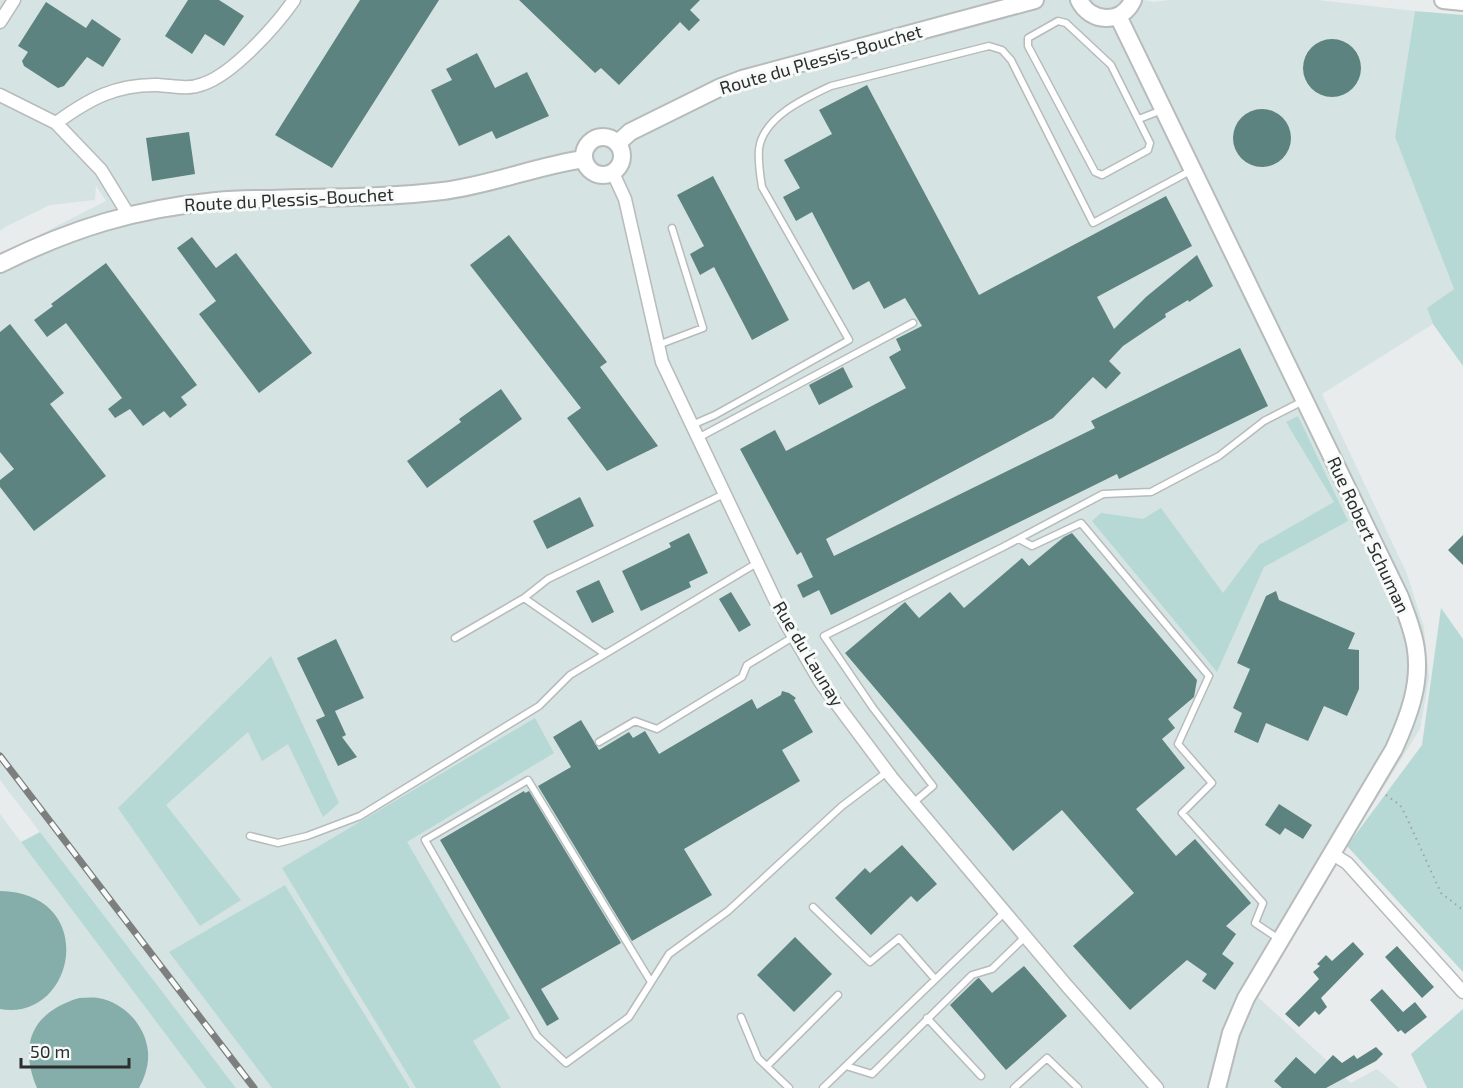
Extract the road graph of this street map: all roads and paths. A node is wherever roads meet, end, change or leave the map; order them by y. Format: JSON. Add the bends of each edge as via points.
{"nodes":[{"id":1,"x":14,"y":0,"type":"edge"},
{"id":2,"x":294,"y":0,"type":"edge"},
{"id":3,"x":1035,"y":0,"type":"edge"},
{"id":4,"x":1079,"y":0,"type":"edge"},
{"id":5,"x":1133,"y":0,"type":"edge"},
{"id":6,"x":1443,"y":0,"type":"edge"},
{"id":7,"x":1463,"y":2,"type":"edge"},
{"id":8,"x":1118,"y":16,"type":"junction"},
{"id":9,"x":0,"y":22,"type":"edge"},
{"id":10,"x":0,"y":94,"type":"edge"},
{"id":11,"x":1162,"y":109,"type":"junction"},
{"id":12,"x":1139,"y":119,"type":"junction"},
{"id":13,"x":56,"y":123,"type":"junction"},
{"id":14,"x":618,"y":143,"type":"junction"},
{"id":15,"x":584,"y":159,"type":"junction"},
{"id":16,"x":1192,"y":170,"type":"junction"},
{"id":17,"x":613,"y":173,"type":"junction"},
{"id":18,"x":128,"y":214,"type":"junction"},
{"id":19,"x":672,"y":228,"type":"dead end"},
{"id":20,"x":0,"y":263,"type":"edge"},
{"id":21,"x":913,"y":323,"type":"dead end"},
{"id":22,"x":658,"y":345,"type":"junction"},
{"id":23,"x":1304,"y":400,"type":"junction"},
{"id":24,"x":692,"y":425,"type":"junction"},
{"id":25,"x":698,"y":438,"type":"junction"},
{"id":26,"x":724,"y":494,"type":"junction"},
{"id":27,"x":1018,"y":539,"type":"junction"},
{"id":28,"x":757,"y":563,"type":"junction"},
{"id":29,"x":524,"y":598,"type":"junction"},
{"id":30,"x":794,"y":637,"type":"junction"},
{"id":31,"x":455,"y":638,"type":"dead end"},
{"id":32,"x":604,"y":654,"type":"junction"},
{"id":33,"x":599,"y":742,"type":"dead end"},
{"id":34,"x":887,"y":772,"type":"junction"},
{"id":35,"x":1369,"y":791,"type":"junction"},
{"id":36,"x":913,"y":803,"type":"junction"},
{"id":37,"x":250,"y":836,"type":"dead end"},
{"id":38,"x":1331,"y":853,"type":"junction"},
{"id":39,"x":813,"y":907,"type":"dead end"},
{"id":40,"x":1463,"y":910,"type":"edge"},
{"id":41,"x":1005,"y":912,"type":"junction"},
{"id":42,"x":1026,"y":937,"type":"junction"},
{"id":43,"x":1280,"y":939,"type":"junction"},
{"id":44,"x":935,"y":979,"type":"junction"},
{"id":45,"x":651,"y":982,"type":"junction"},
{"id":46,"x":1463,"y":992,"type":"edge"},
{"id":47,"x":838,"y":994,"type":"dead end"},
{"id":48,"x":741,"y":1017,"type":"dead end"},
{"id":49,"x":927,"y":1018,"type":"junction"},
{"id":50,"x":767,"y":1066,"type":"junction"},
{"id":51,"x":846,"y":1066,"type":"junction"},
{"id":52,"x":981,"y":1076,"type":"dead end"},
{"id":53,"x":789,"y":1088,"type":"edge"},
{"id":54,"x":823,"y":1088,"type":"edge"},
{"id":55,"x":1014,"y":1088,"type":"edge"},
{"id":56,"x":1078,"y":1088,"type":"edge"},
{"id":57,"x":1157,"y":1088,"type":"edge"},
{"id":58,"x":1217,"y":1088,"type":"edge"}],
"edges":[{"from":1,"to":9,"type":"street"},
{"from":2,"to":13,"type":"street","via":[[258,43],[205,84],[186,88],[156,85],[103,93]]},
{"from":3,"to":14,"type":"street","name":"Route du Plessis-Bouchet","via":[[742,79],[630,132]]},
{"from":4,"to":8,"type":"street","via":[[1095,17]]},
{"from":5,"to":8,"type":"street"},
{"from":6,"to":7,"type":"street"},
{"from":8,"to":11,"type":"street","name":"Rue Robert Schuman"},
{"from":10,"to":13,"type":"street"},
{"from":11,"to":12,"type":"lane"},
{"from":11,"to":16,"type":"street","name":"Rue Robert Schuman"},
{"from":12,"to":12,"type":"lane","via":[[1111,65],[1066,24],[1058,21],[1028,38],[1028,46],[1095,172],[1102,175],[1148,150],[1150,142]]},
{"from":13,"to":18,"type":"street","via":[[101,170]]},
{"from":14,"to":15,"type":"street","via":[[607,137],[595,139],[586,147]]},
{"from":14,"to":17,"type":"street","via":[[622,159]]},
{"from":15,"to":17,"type":"street","via":[[594,174]]},
{"from":15,"to":18,"type":"street","name":"Route du Plessis-Bouchet","via":[[444,191],[217,200]]},
{"from":16,"to":23,"type":"street","name":"Rue Robert Schuman"},
{"from":16,"to":24,"type":"lane","via":[[1093,223],[1011,60],[1002,50],[989,46],[831,86],[809,96],[767,128],[759,147],[759,170],[762,187],[849,340]]},
{"from":17,"to":22,"type":"street","name":"Rue du Launay","via":[[625,199]]},
{"from":18,"to":20,"type":"street","name":"Route du Plessis-Bouchet","via":[[68,233]]},
{"from":19,"to":22,"type":"lane","via":[[703,328]]},
{"from":21,"to":25,"type":"lane"},
{"from":22,"to":24,"type":"street","name":"Rue du Launay"},
{"from":23,"to":27,"type":"lane","via":[[1264,421],[1219,456],[1151,492],[1103,494]]},
{"from":23,"to":35,"type":"street","name":"Rue Robert Schuman","via":[[1400,597],[1416,650],[1417,670],[1408,719]]},
{"from":24,"to":25,"type":"street","name":"Rue du Launay"},
{"from":25,"to":26,"type":"street","name":"Rue du Launay"},
{"from":26,"to":28,"type":"street","name":"Rue du Launay"},
{"from":26,"to":29,"type":"lane","via":[[548,579]]},
{"from":27,"to":36,"type":"lane","via":[[824,636],[933,786]]},
{"from":27,"to":43,"type":"lane","via":[[1032,546],[1081,523],[1209,676],[1178,744],[1212,783],[1182,813],[1263,903],[1255,923]]},
{"from":28,"to":30,"type":"street","name":"Rue du Launay"},
{"from":28,"to":32,"type":"lane"},
{"from":29,"to":31,"type":"lane"},
{"from":29,"to":32,"type":"lane"},
{"from":30,"to":33,"type":"lane","via":[[747,665],[742,677],[657,729],[635,721]]},
{"from":30,"to":34,"type":"street","name":"Rue du Launay","via":[[821,683]]},
{"from":32,"to":37,"type":"lane","via":[[570,675],[539,706],[360,816],[278,843]]},
{"from":34,"to":36,"type":"street","name":"Rue du Launay"},
{"from":34,"to":45,"type":"lane","via":[[842,806],[728,911],[669,954]]},
{"from":35,"to":38,"type":"street","name":"Rue Robert Schuman"},
{"from":35,"to":40,"type":"path","via":[[1388,795],[1400,805],[1441,893]]},
{"from":36,"to":41,"type":"street","name":"Rue du Launay"},
{"from":38,"to":43,"type":"street","name":"Rue Robert Schuman"},
{"from":38,"to":46,"type":"street","via":[[1347,863]]},
{"from":39,"to":44,"type":"lane","via":[[870,962],[899,938]]},
{"from":41,"to":42,"type":"street","name":"Rue du Launay"},
{"from":41,"to":44,"type":"lane"},
{"from":42,"to":49,"type":"lane","via":[[992,969],[972,975]]},
{"from":42,"to":57,"type":"street","name":"Rue du Launay"},
{"from":43,"to":58,"type":"street","name":"Rue Robert Schuman","via":[[1231,1033]]},
{"from":44,"to":51,"type":"lane"},
{"from":45,"to":45,"type":"lane","via":[[528,780],[425,840],[537,1036],[566,1063],[629,1017]]},
{"from":47,"to":50,"type":"lane"},
{"from":48,"to":50,"type":"lane","via":[[758,1058]]},
{"from":49,"to":51,"type":"lane","via":[[872,1074]]},
{"from":49,"to":52,"type":"lane"},
{"from":50,"to":53,"type":"lane"},
{"from":51,"to":54,"type":"lane"},
{"from":55,"to":56,"type":"lane","via":[[1047,1058]]}]}
